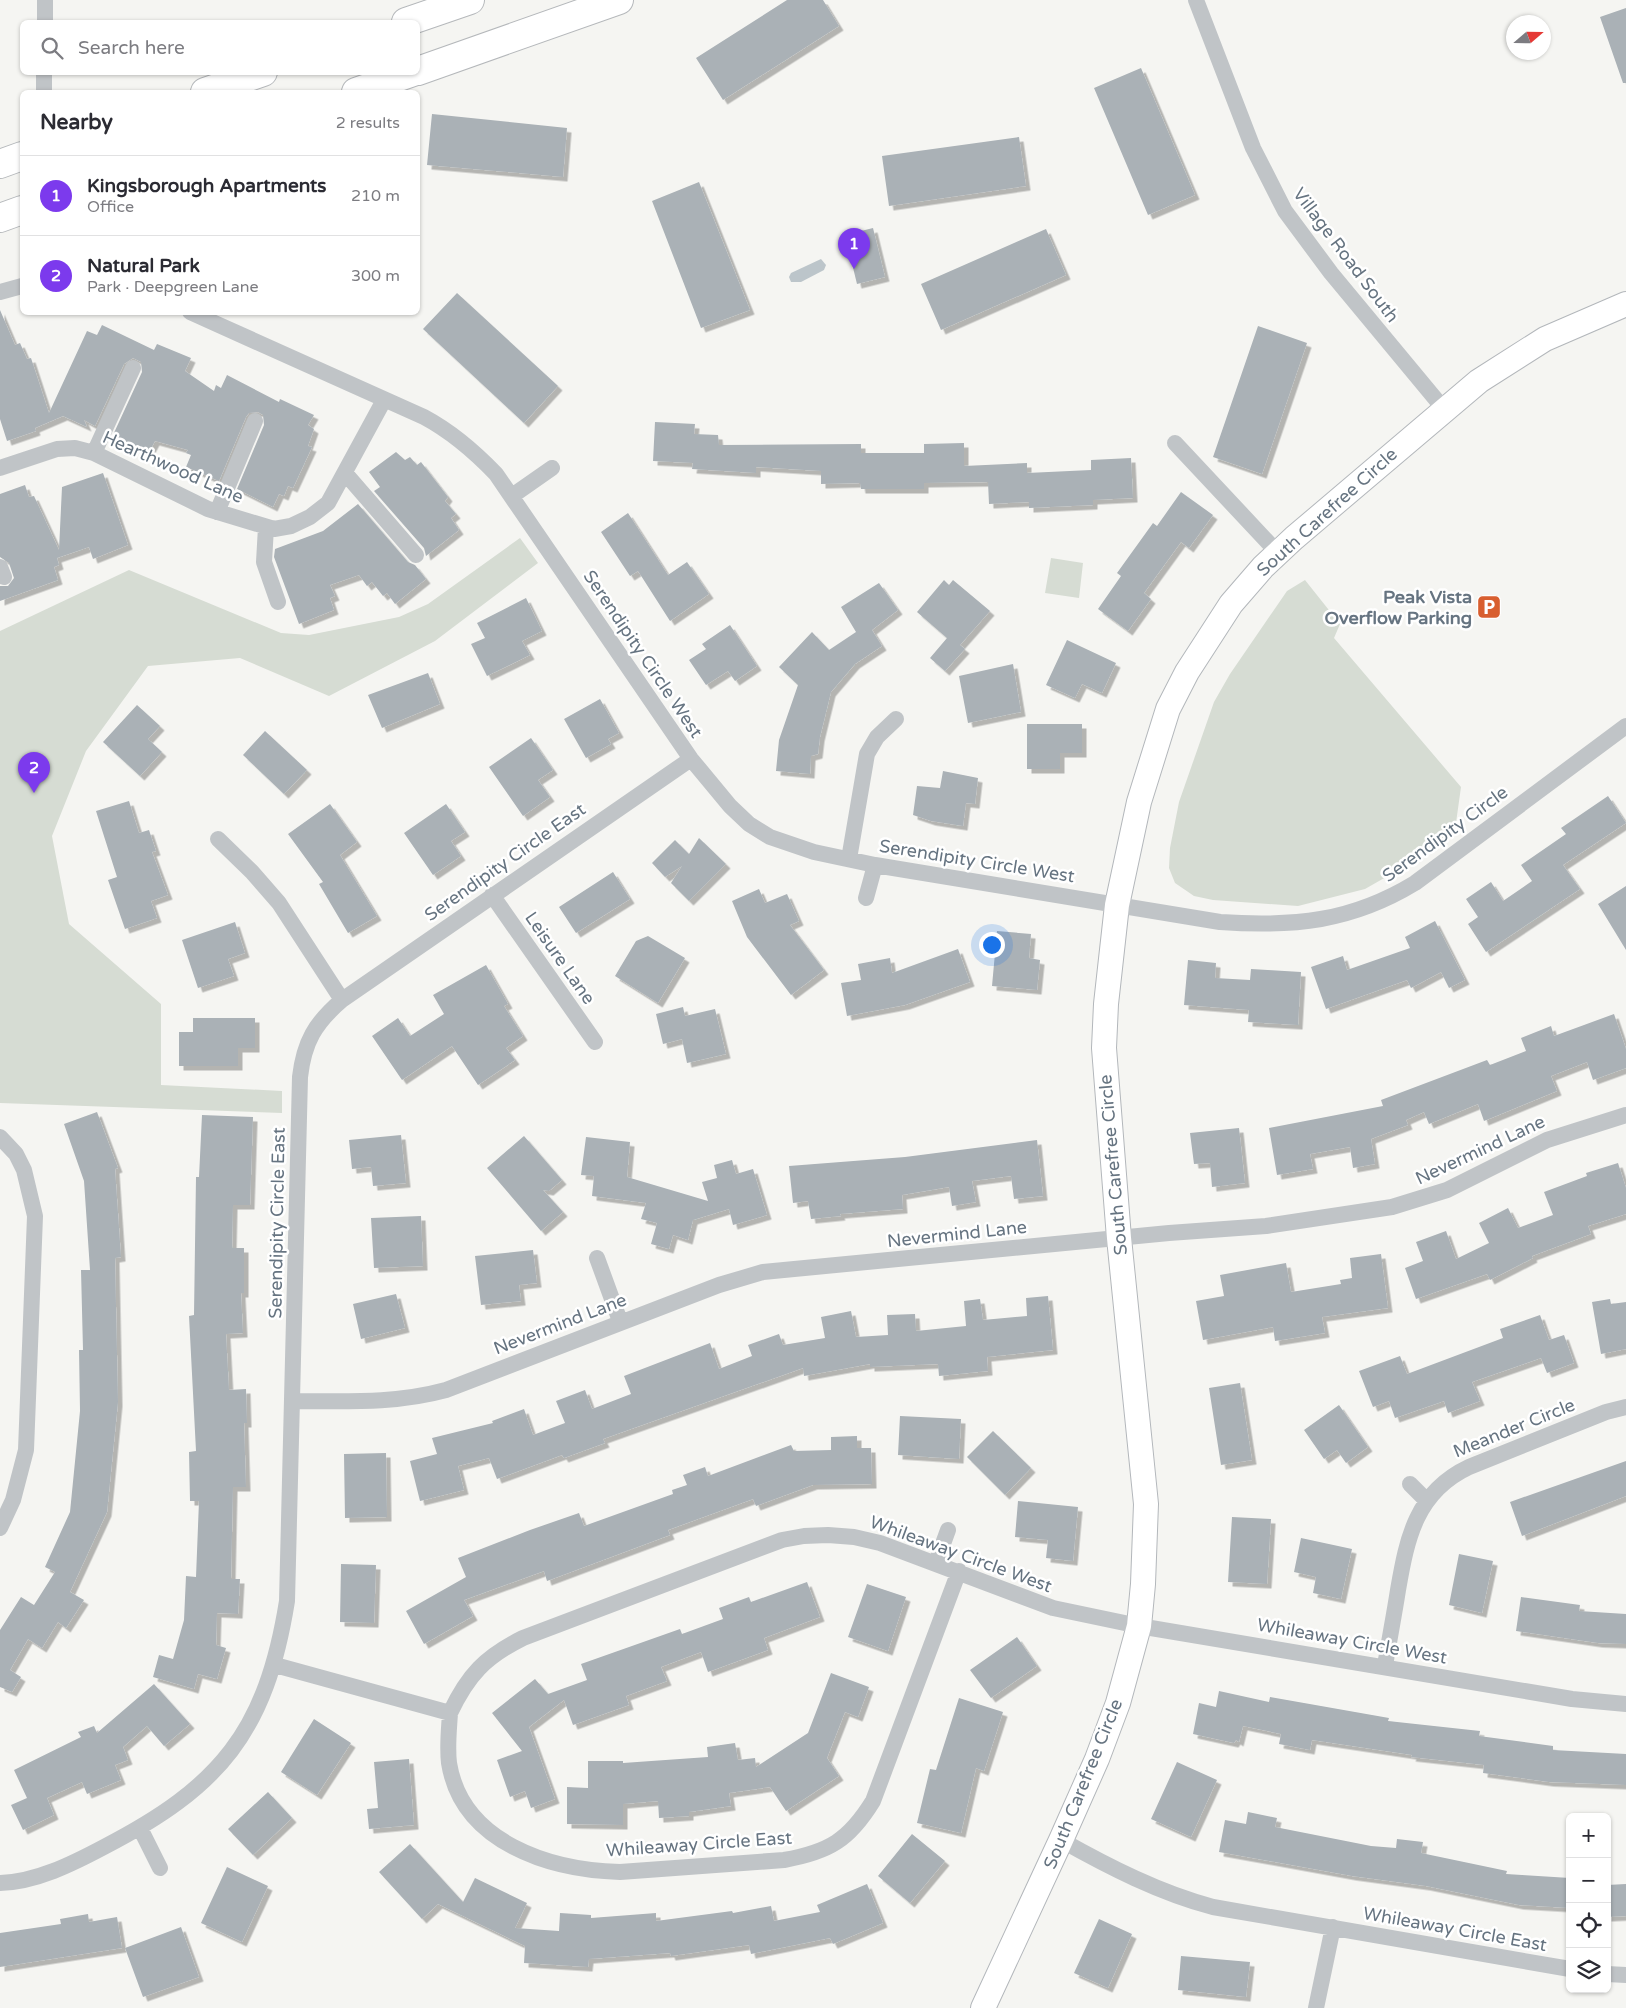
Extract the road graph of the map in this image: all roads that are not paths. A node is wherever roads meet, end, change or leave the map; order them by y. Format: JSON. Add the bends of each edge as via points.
{"nodes":[{"id":1,"x":45,"y":0,"type":"edge"},
{"id":2,"x":470,"y":0,"type":"edge"},
{"id":3,"x":619,"y":0,"type":"edge"},
{"id":4,"x":1196,"y":0,"type":"edge"},
{"id":5,"x":45,"y":20,"type":"edge"},
{"id":6,"x":412,"y":20,"type":"edge"},
{"id":7,"x":420,"y":70,"type":"edge"},
{"id":8,"x":44,"y":75,"type":"edge"},
{"id":9,"x":254,"y":75,"type":"edge"},
{"id":10,"x":404,"y":75,"type":"edge"},
{"id":11,"x":44,"y":90,"type":"edge"},
{"id":12,"x":211,"y":90,"type":"edge"},
{"id":13,"x":362,"y":90,"type":"edge"},
{"id":14,"x":20,"y":157,"type":"edge"},
{"id":15,"x":0,"y":164,"type":"edge"},
{"id":16,"x":20,"y":211,"type":"edge"},
{"id":17,"x":0,"y":218,"type":"edge"},
{"id":18,"x":20,"y":287,"type":"edge"},
{"id":19,"x":0,"y":292,"type":"edge"},
{"id":20,"x":1626,"y":304,"type":"edge"},
{"id":21,"x":197,"y":315,"type":"edge"},
{"id":22,"x":133,"y":368,"type":"dead end"},
{"id":23,"x":384,"y":400,"type":"junction"},
{"id":24,"x":1443,"y":408,"type":"junction"},
{"id":25,"x":255,"y":421,"type":"dead end"},
{"id":26,"x":1175,"y":443,"type":"dead end"},
{"id":27,"x":94,"y":453,"type":"junction"},
{"id":28,"x":1,"y":465,"type":"edge"},
{"id":29,"x":552,"y":468,"type":"dead end"},
{"id":30,"x":345,"y":472,"type":"junction"},
{"id":31,"x":512,"y":496,"type":"junction"},
{"id":32,"x":217,"y":512,"type":"junction"},
{"id":33,"x":266,"y":527,"type":"junction"},
{"id":34,"x":1278,"y":553,"type":"junction"},
{"id":35,"x":416,"y":555,"type":"dead end"},
{"id":36,"x":278,"y":602,"type":"dead end"},
{"id":37,"x":896,"y":719,"type":"dead end"},
{"id":38,"x":1626,"y":726,"type":"edge"},
{"id":39,"x":691,"y":759,"type":"junction"},
{"id":40,"x":218,"y":839,"type":"dead end"},
{"id":41,"x":849,"y":859,"type":"junction"},
{"id":42,"x":876,"y":865,"type":"junction"},
{"id":43,"x":492,"y":895,"type":"junction"},
{"id":44,"x":866,"y":898,"type":"dead end"},
{"id":45,"x":1117,"y":905,"type":"junction"},
{"id":46,"x":342,"y":1000,"type":"junction"},
{"id":47,"x":595,"y":1042,"type":"dead end"},
{"id":48,"x":1626,"y":1115,"type":"edge"},
{"id":49,"x":0,"y":1137,"type":"edge"},
{"id":50,"x":1119,"y":1238,"type":"junction"},
{"id":51,"x":597,"y":1258,"type":"dead end"},
{"id":52,"x":620,"y":1321,"type":"junction"},
{"id":53,"x":294,"y":1402,"type":"junction"},
{"id":54,"x":1626,"y":1407,"type":"edge"},
{"id":55,"x":1410,"y":1484,"type":"dead end"},
{"id":56,"x":1427,"y":1501,"type":"junction"},
{"id":57,"x":0,"y":1528,"type":"edge"},
{"id":58,"x":948,"y":1530,"type":"dead end"},
{"id":59,"x":936,"y":1563,"type":"junction"},
{"id":60,"x":959,"y":1571,"type":"junction"},
{"id":61,"x":1139,"y":1626,"type":"junction"},
{"id":62,"x":275,"y":1664,"type":"junction"},
{"id":63,"x":1385,"y":1666,"type":"junction"},
{"id":64,"x":1626,"y":1704,"type":"edge"},
{"id":65,"x":450,"y":1713,"type":"junction"},
{"id":66,"x":140,"y":1828,"type":"junction"},
{"id":67,"x":1062,"y":1840,"type":"junction"},
{"id":68,"x":160,"y":1868,"type":"dead end"},
{"id":69,"x":0,"y":1883,"type":"edge"},
{"id":70,"x":1333,"y":1927,"type":"junction"},
{"id":71,"x":1566,"y":1968,"type":"edge"},
{"id":72,"x":1611,"y":1974,"type":"edge"},
{"id":73,"x":1626,"y":1975,"type":"edge"},
{"id":74,"x":983,"y":2008,"type":"edge"},
{"id":75,"x":1316,"y":2008,"type":"edge"}],
"edges":[{"from":1,"to":5,"type":"street"},
{"from":2,"to":6,"type":"highway"},
{"from":3,"to":7,"type":"highway"},
{"from":4,"to":24,"type":"street","name":"Village Road South","via":[[1253,148],[1285,211],[1331,273]]},
{"from":8,"to":11,"type":"street"},
{"from":9,"to":12,"type":"highway"},
{"from":10,"to":13,"type":"highway"},
{"from":14,"to":15,"type":"highway"},
{"from":16,"to":17,"type":"highway"},
{"from":18,"to":19,"type":"street"},
{"from":20,"to":24,"type":"main road","name":"South Carefree Circle","via":[[1545,339],[1482,378]]},
{"from":21,"to":23,"type":"street","name":"Serendipity Circle West"},
{"from":22,"to":27,"type":"street"},
{"from":23,"to":30,"type":"street","name":"Hearthwood Lane"},
{"from":23,"to":31,"type":"street","name":"Serendipity Circle West","via":[[448,430],[496,474]]},
{"from":24,"to":34,"type":"main road","name":"South Carefree Circle"},
{"from":25,"to":32,"type":"street"},
{"from":26,"to":34,"type":"street"},
{"from":27,"to":28,"type":"street","name":"Hearthwood Lane","via":[[76,448],[57,449]]},
{"from":27,"to":32,"type":"street","name":"Hearthwood Lane"},
{"from":29,"to":31,"type":"street"},
{"from":30,"to":33,"type":"street","name":"Hearthwood Lane","via":[[328,503],[310,517],[291,526]]},
{"from":30,"to":35,"type":"street"},
{"from":31,"to":39,"type":"street","name":"Serendipity Circle West"},
{"from":32,"to":33,"type":"street","name":"Hearthwood Lane"},
{"from":33,"to":36,"type":"street","via":[[264,562]]},
{"from":34,"to":45,"type":"main road","name":"South Carefree Circle","via":[[1231,604],[1187,672],[1168,709],[1139,802]]},
{"from":37,"to":41,"type":"street","via":[[876,737],[867,754]]},
{"from":38,"to":45,"type":"street","name":"Serendipity Circle","via":[[1415,884],[1362,910],[1268,925],[1220,922]]},
{"from":39,"to":41,"type":"street","name":"Serendipity Circle West","via":[[730,806],[770,837],[814,852]]},
{"from":39,"to":43,"type":"street","name":"Serendipity Circle East"},
{"from":40,"to":46,"type":"street","via":[[279,903]]},
{"from":41,"to":42,"type":"street","name":"Serendipity Circle West"},
{"from":42,"to":44,"type":"street"},
{"from":42,"to":45,"type":"street","name":"Serendipity Circle West"},
{"from":43,"to":46,"type":"street","name":"Serendipity Circle East"},
{"from":43,"to":47,"type":"street","name":"Leisure Lane"},
{"from":45,"to":50,"type":"main road","name":"South Carefree Circle","via":[[1104,1048]]},
{"from":46,"to":53,"type":"street","name":"Serendipity Circle East","via":[[324,1015],[311,1034],[303,1055],[300,1077]]},
{"from":48,"to":50,"type":"street","name":"Nevermind Lane","via":[[1547,1140],[1418,1201],[1266,1226]]},
{"from":49,"to":57,"type":"street","via":[[16,1154],[24,1170],[35,1216],[26,1450],[13,1500]]},
{"from":50,"to":52,"type":"street","name":"Nevermind Lane","via":[[763,1272]]},
{"from":50,"to":61,"type":"main road","name":"South Carefree Circle","via":[[1146,1504]]},
{"from":51,"to":52,"type":"street"},
{"from":52,"to":53,"type":"street","name":"Nevermind Lane","via":[[418,1398]]},
{"from":53,"to":62,"type":"street","name":"Serendipity Circle East","via":[[287,1601]]},
{"from":54,"to":56,"type":"street","name":"Meander Circle","via":[[1606,1412],[1453,1475]]},
{"from":55,"to":56,"type":"street"},
{"from":56,"to":63,"type":"street","name":"Meander Circle","via":[[1406,1544]]},
{"from":58,"to":59,"type":"street"},
{"from":59,"to":60,"type":"street","name":"Whileaway Circle West"},
{"from":59,"to":65,"type":"street","name":"Whileaway Circle West","via":[[880,1543],[854,1538],[828,1535],[782,1540],[523,1638],[479,1666],[462,1688]]},
{"from":60,"to":61,"type":"street","name":"Whileaway Circle West","via":[[1054,1608]]},
{"from":60,"to":65,"type":"street","name":"Whileaway Circle East","via":[[873,1801],[846,1838],[806,1856],[593,1872],[568,1868],[520,1852],[496,1837],[465,1803],[449,1764]]},
{"from":61,"to":63,"type":"street","name":"Whileaway Circle West"},
{"from":61,"to":67,"type":"main road","name":"South Carefree Circle","via":[[1118,1703]]},
{"from":62,"to":65,"type":"street"},
{"from":62,"to":66,"type":"street","name":"Serendipity Circle East","via":[[262,1701],[228,1756],[188,1796]]},
{"from":63,"to":64,"type":"street","name":"Whileaway Circle West","via":[[1572,1699]]},
{"from":66,"to":68,"type":"street"},
{"from":66,"to":69,"type":"street","name":"Serendipity Circle East","via":[[59,1869]]},
{"from":67,"to":70,"type":"street","name":"Whileaway Circle East","via":[[1100,1862],[1188,1900]]},
{"from":67,"to":74,"type":"main road","name":"South Carefree Circle"},
{"from":70,"to":71,"type":"street","name":"Whileaway Circle East"},
{"from":70,"to":75,"type":"street"},
{"from":72,"to":73,"type":"street"}]}
